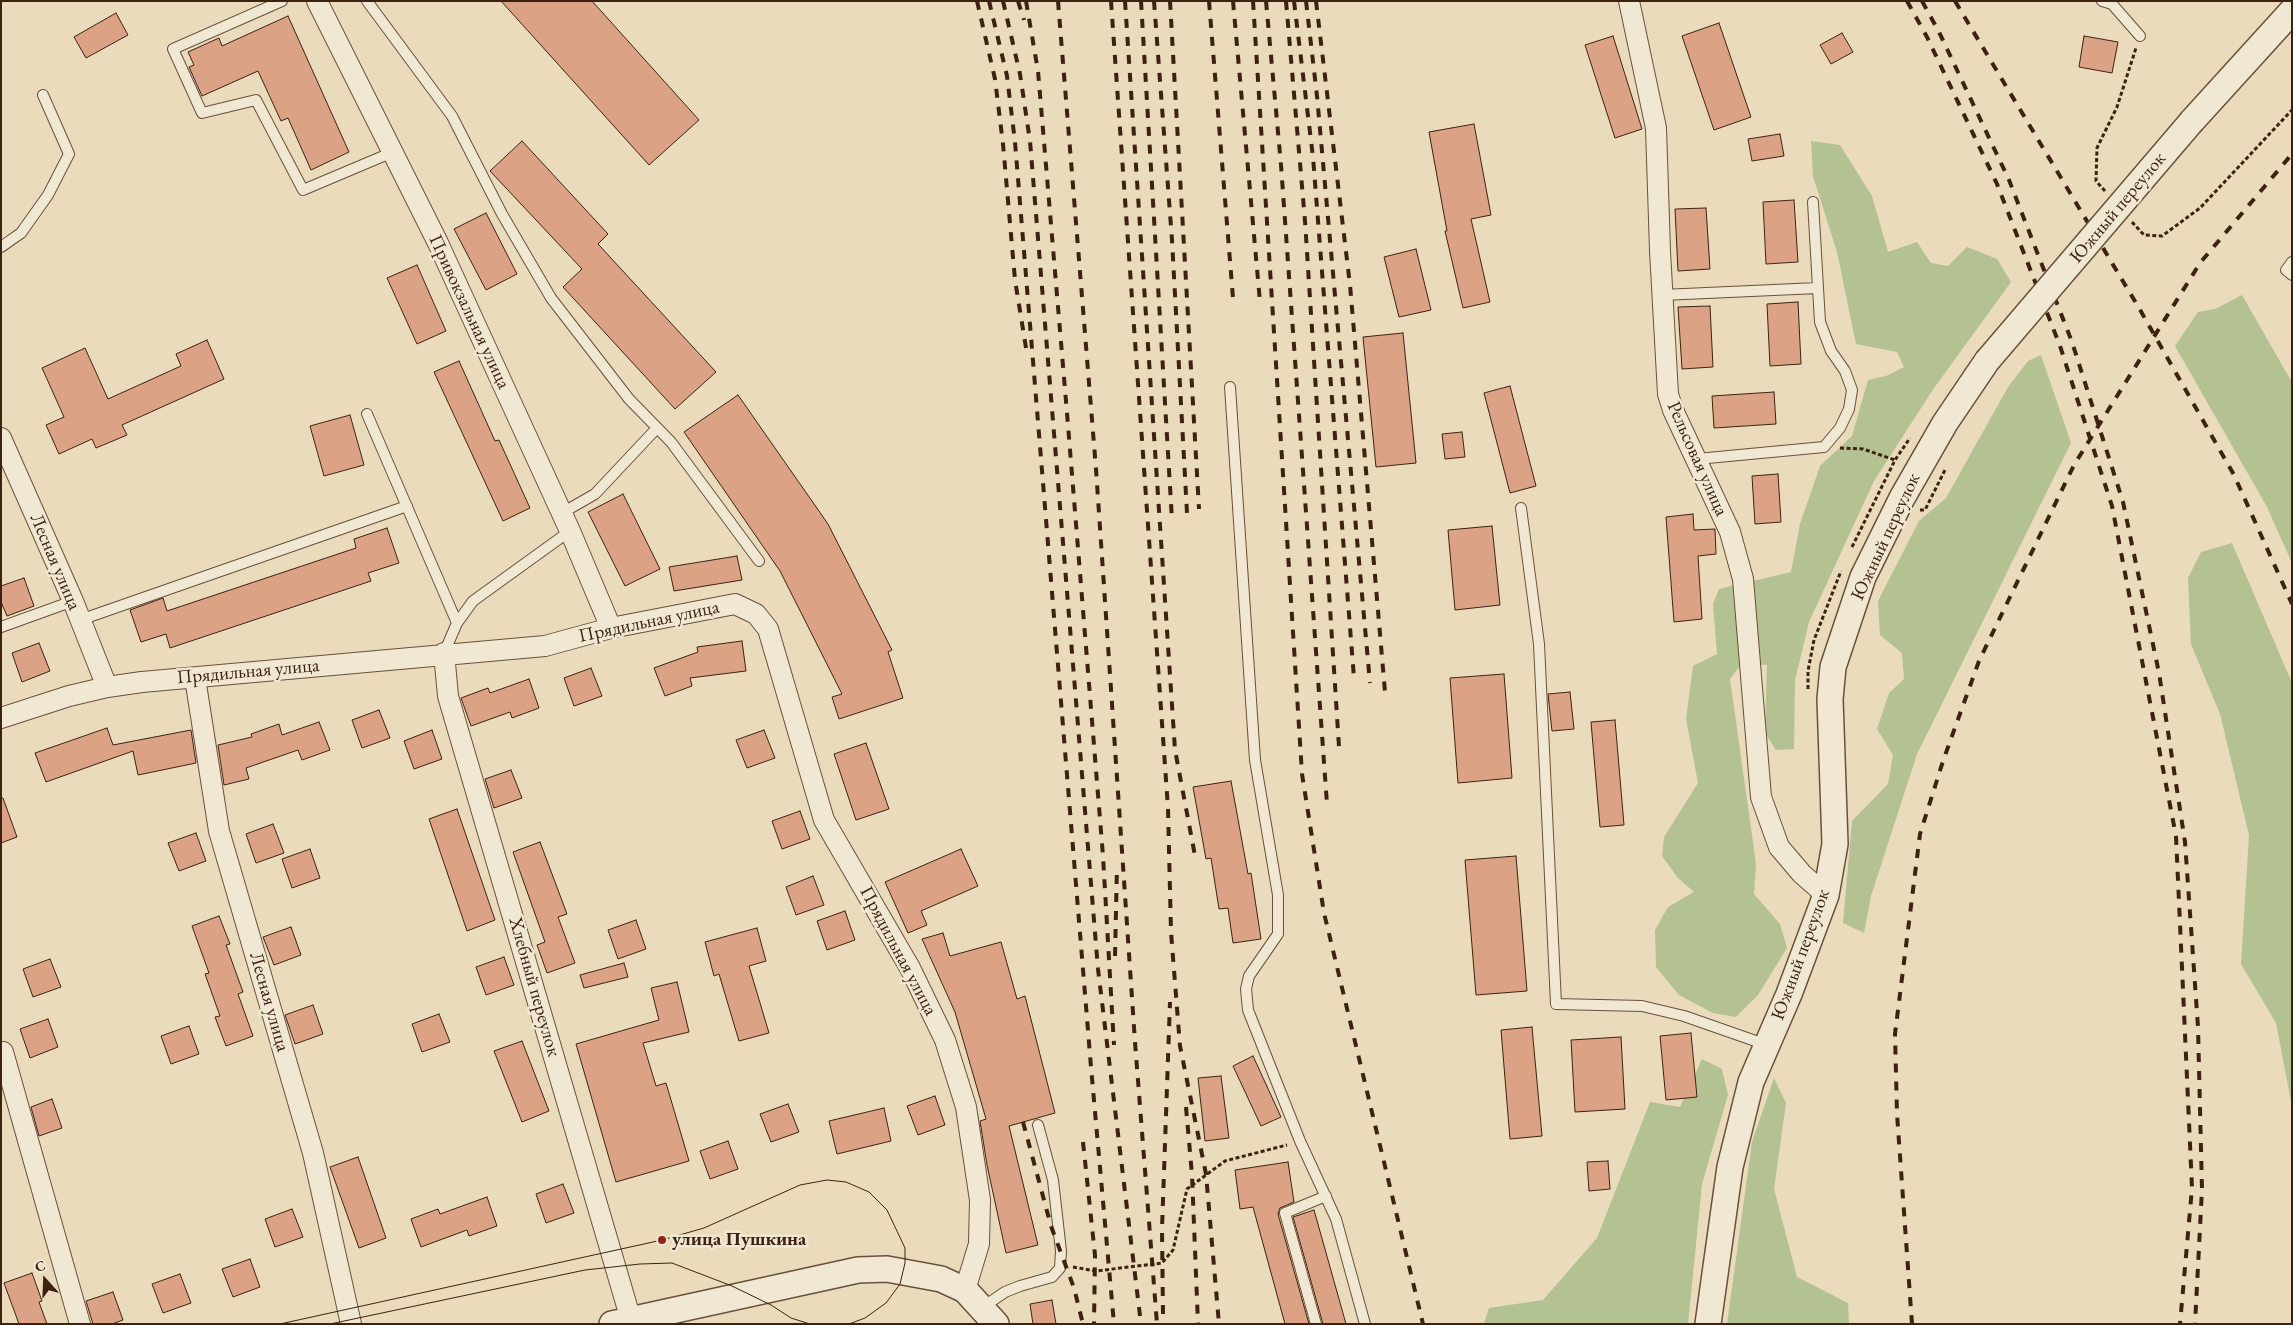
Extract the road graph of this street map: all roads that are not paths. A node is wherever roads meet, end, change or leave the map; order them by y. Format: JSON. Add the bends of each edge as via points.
{"nodes":[{"id":1,"x":282,"y":1,"type":"edge"},
{"id":2,"x":317,"y":1,"type":"edge"},
{"id":3,"x":367,"y":1,"type":"edge"},
{"id":4,"x":1629,"y":1,"type":"edge"},
{"id":5,"x":2102,"y":1,"type":"edge"},
{"id":6,"x":2292,"y":11,"type":"edge"},
{"id":7,"x":2140,"y":36,"type":"dead end"},
{"id":8,"x":42,"y":95,"type":"dead end"},
{"id":9,"x":393,"y":152,"type":"junction"},
{"id":10,"x":1813,"y":202,"type":"dead end"},
{"id":11,"x":1,"y":247,"type":"edge"},
{"id":12,"x":2292,"y":262,"type":"edge"},
{"id":13,"x":2292,"y":275,"type":"edge"},
{"id":14,"x":1818,"y":288,"type":"junction"},
{"id":15,"x":1662,"y":295,"type":"junction"},
{"id":16,"x":1230,"y":387,"type":"dead end"},
{"id":17,"x":368,"y":414,"type":"dead end"},
{"id":18,"x":657,"y":428,"type":"junction"},
{"id":19,"x":1,"y":438,"type":"edge"},
{"id":20,"x":1697,"y":459,"type":"junction"},
{"id":21,"x":406,"y":506,"type":"junction"},
{"id":22,"x":1521,"y":508,"type":"dead end"},
{"id":23,"x":562,"y":513,"type":"junction"},
{"id":24,"x":570,"y":532,"type":"junction"},
{"id":25,"x":758,"y":561,"type":"dead end"},
{"id":26,"x":73,"y":601,"type":"junction"},
{"id":27,"x":80,"y":620,"type":"junction"},
{"id":28,"x":457,"y":623,"type":"junction"},
{"id":29,"x":1,"y":627,"type":"edge"},
{"id":30,"x":611,"y":628,"type":"junction"},
{"id":31,"x":444,"y":653,"type":"junction"},
{"id":32,"x":195,"y":678,"type":"junction"},
{"id":33,"x":107,"y":687,"type":"junction"},
{"id":34,"x":1,"y":718,"type":"edge"},
{"id":35,"x":1826,"y":895,"type":"junction"},
{"id":36,"x":1767,"y":1045,"type":"junction"},
{"id":37,"x":3,"y":1052,"type":"dead end"},
{"id":38,"x":1038,"y":1125,"type":"dead end"},
{"id":39,"x":1326,"y":1196,"type":"junction"},
{"id":40,"x":965,"y":1290,"type":"junction"},
{"id":41,"x":989,"y":1316,"type":"edge"},
{"id":42,"x":622,"y":1322,"type":"edge"},
{"id":43,"x":80,"y":1324,"type":"edge"},
{"id":44,"x":352,"y":1324,"type":"edge"},
{"id":45,"x":1316,"y":1324,"type":"edge"},
{"id":46,"x":1365,"y":1324,"type":"edge"},
{"id":47,"x":1708,"y":1324,"type":"edge"}],
"edges":[{"from":1,"to":9,"type":"lane","via":[[173,50],[202,113],[256,100],[302,190]]},
{"from":2,"to":9,"type":"street","name":"Привокзальная улица"},
{"from":3,"to":18,"type":"lane","via":[[452,116],[502,214],[551,298],[629,399]]},
{"from":4,"to":15,"type":"street","name":"Рельсовая улица","via":[[1656,128]]},
{"from":5,"to":7,"type":"lane","via":[[2112,4]]},
{"from":6,"to":35,"type":"street","name":"Южный переулок","bridge":true,"via":[[2192,121],[1987,361],[1945,423],[1898,507],[1863,577],[1833,666],[1830,699],[1835,844]]},
{"from":8,"to":11,"type":"lane","via":[[69,154],[48,194],[21,232]]},
{"from":9,"to":23,"type":"street","name":"Привокзальная улица"},
{"from":10,"to":14,"type":"lane"},
{"from":12,"to":13,"type":"lane","via":[[2286,270]]},
{"from":14,"to":15,"type":"lane"},
{"from":14,"to":20,"type":"lane","via":[[1820,322],[1852,390],[1849,409],[1840,428],[1824,446]]},
{"from":15,"to":20,"type":"street","name":"Рельсовая улица","via":[[1668,394]]},
{"from":16,"to":39,"type":"lane","via":[[1255,760],[1278,895],[1278,934],[1249,976],[1246,989],[1248,1010],[1300,1141]]},
{"from":17,"to":21,"type":"lane"},
{"from":18,"to":23,"type":"lane","via":[[595,494]]},
{"from":18,"to":25,"type":"lane","via":[[671,442]]},
{"from":19,"to":26,"type":"street","name":"Лесная улица"},
{"from":20,"to":35,"type":"street","name":"Рельсовая улица","via":[[1730,532],[1743,579],[1761,797],[1779,847]]},
{"from":21,"to":27,"type":"lane"},
{"from":21,"to":28,"type":"lane"},
{"from":22,"to":36,"type":"lane","via":[[1539,644],[1556,1004],[1642,1006],[1684,1016]]},
{"from":23,"to":24,"type":"street","name":"Привокзальная улица"},
{"from":24,"to":28,"type":"lane","via":[[473,601]]},
{"from":24,"to":30,"type":"street","name":"Привокзальная улица"},
{"from":26,"to":27,"type":"street","name":"Лесная улица"},
{"from":26,"to":29,"type":"lane"},
{"from":27,"to":33,"type":"street","name":"Лесная улица"},
{"from":28,"to":31,"type":"lane"},
{"from":30,"to":31,"type":"street","name":"Прядильная улица","via":[[546,646]]},
{"from":30,"to":40,"type":"street","name":"Прядильная улица","via":[[736,604],[756,614],[768,629],[824,820],[910,968],[945,1040],[966,1107],[980,1200],[979,1244]]},
{"from":31,"to":32,"type":"street","name":"Прядильная улица"},
{"from":31,"to":42,"type":"street","name":"Хлебный переулок","via":[[448,696]]},
{"from":32,"to":33,"type":"street","name":"Прядильная улица"},
{"from":32,"to":44,"type":"street","name":"Лесная улица","via":[[219,831],[313,1153]]},
{"from":33,"to":34,"type":"street","name":"Прядильная улица"},
{"from":35,"to":36,"type":"street","name":"Южный переулок"},
{"from":36,"to":47,"type":"street","name":"Южный переулок","via":[[1751,1082],[1730,1167]]},
{"from":37,"to":43,"type":"street"},
{"from":38,"to":41,"type":"lane","via":[[1053,1180],[1060,1268],[1052,1277],[1005,1292]]},
{"from":39,"to":45,"type":"lane","via":[[1285,1213]]},
{"from":39,"to":46,"type":"lane","via":[[1336,1219]]},
{"from":40,"to":41,"type":"street"},
{"from":40,"to":42,"type":"street","via":[[941,1279],[903,1271],[858,1270]]}]}
